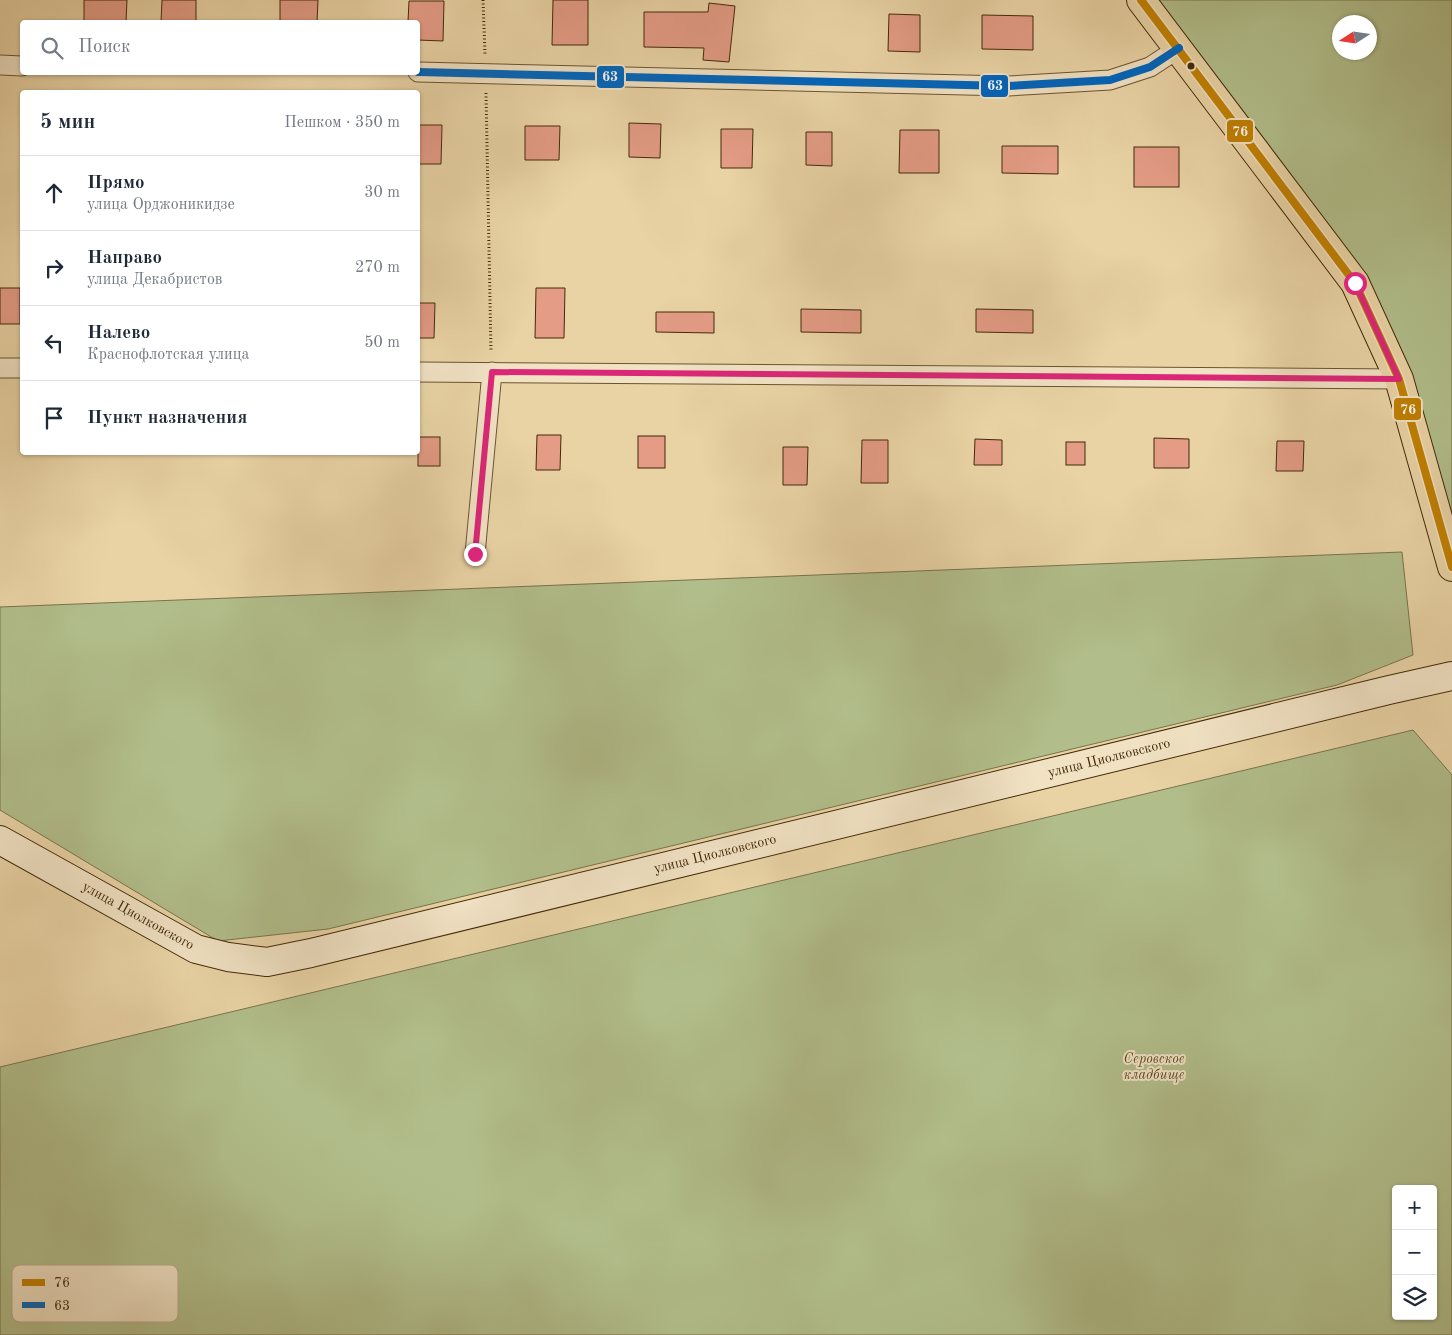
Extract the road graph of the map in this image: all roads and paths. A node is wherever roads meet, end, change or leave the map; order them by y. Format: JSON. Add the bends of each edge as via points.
{"nodes":[{"id":1,"x":483,"y":0,"type":"edge"},
{"id":2,"x":1141,"y":0,"type":"edge"},
{"id":3,"x":1179,"y":48,"type":"junction"},
{"id":4,"x":0,"y":66,"type":"edge"},
{"id":5,"x":20,"y":66,"type":"edge"},
{"id":6,"x":420,"y":72,"type":"edge"},
{"id":7,"x":485,"y":74,"type":"junction"},
{"id":8,"x":0,"y":368,"type":"edge"},
{"id":9,"x":20,"y":368,"type":"edge"},
{"id":10,"x":420,"y":372,"type":"edge"},
{"id":11,"x":492,"y":372,"type":"junction"},
{"id":12,"x":1399,"y":379,"type":"junction"},
{"id":13,"x":475,"y":554,"type":"dead end"},
{"id":14,"x":1452,"y":567,"type":"edge"},
{"id":15,"x":1452,"y":676,"type":"edge"},
{"id":16,"x":0,"y":840,"type":"edge"}],
"edges":[{"from":1,"to":7,"type":"path"},
{"from":2,"to":3,"type":"main road"},
{"from":3,"to":7,"type":"street","via":[[1150,67],[1110,80],[1008,86]]},
{"from":3,"to":12,"type":"main road","via":[[1355,283]]},
{"from":4,"to":5,"type":"street"},
{"from":6,"to":7,"type":"street"},
{"from":7,"to":11,"type":"path"},
{"from":8,"to":9,"type":"street"},
{"from":10,"to":11,"type":"street"},
{"from":11,"to":12,"type":"street"},
{"from":11,"to":13,"type":"street"},
{"from":12,"to":14,"type":"main road"},
{"from":15,"to":16,"type":"main road","name":"улица Циолковского","via":[[267,962],[196,949]]}]}
